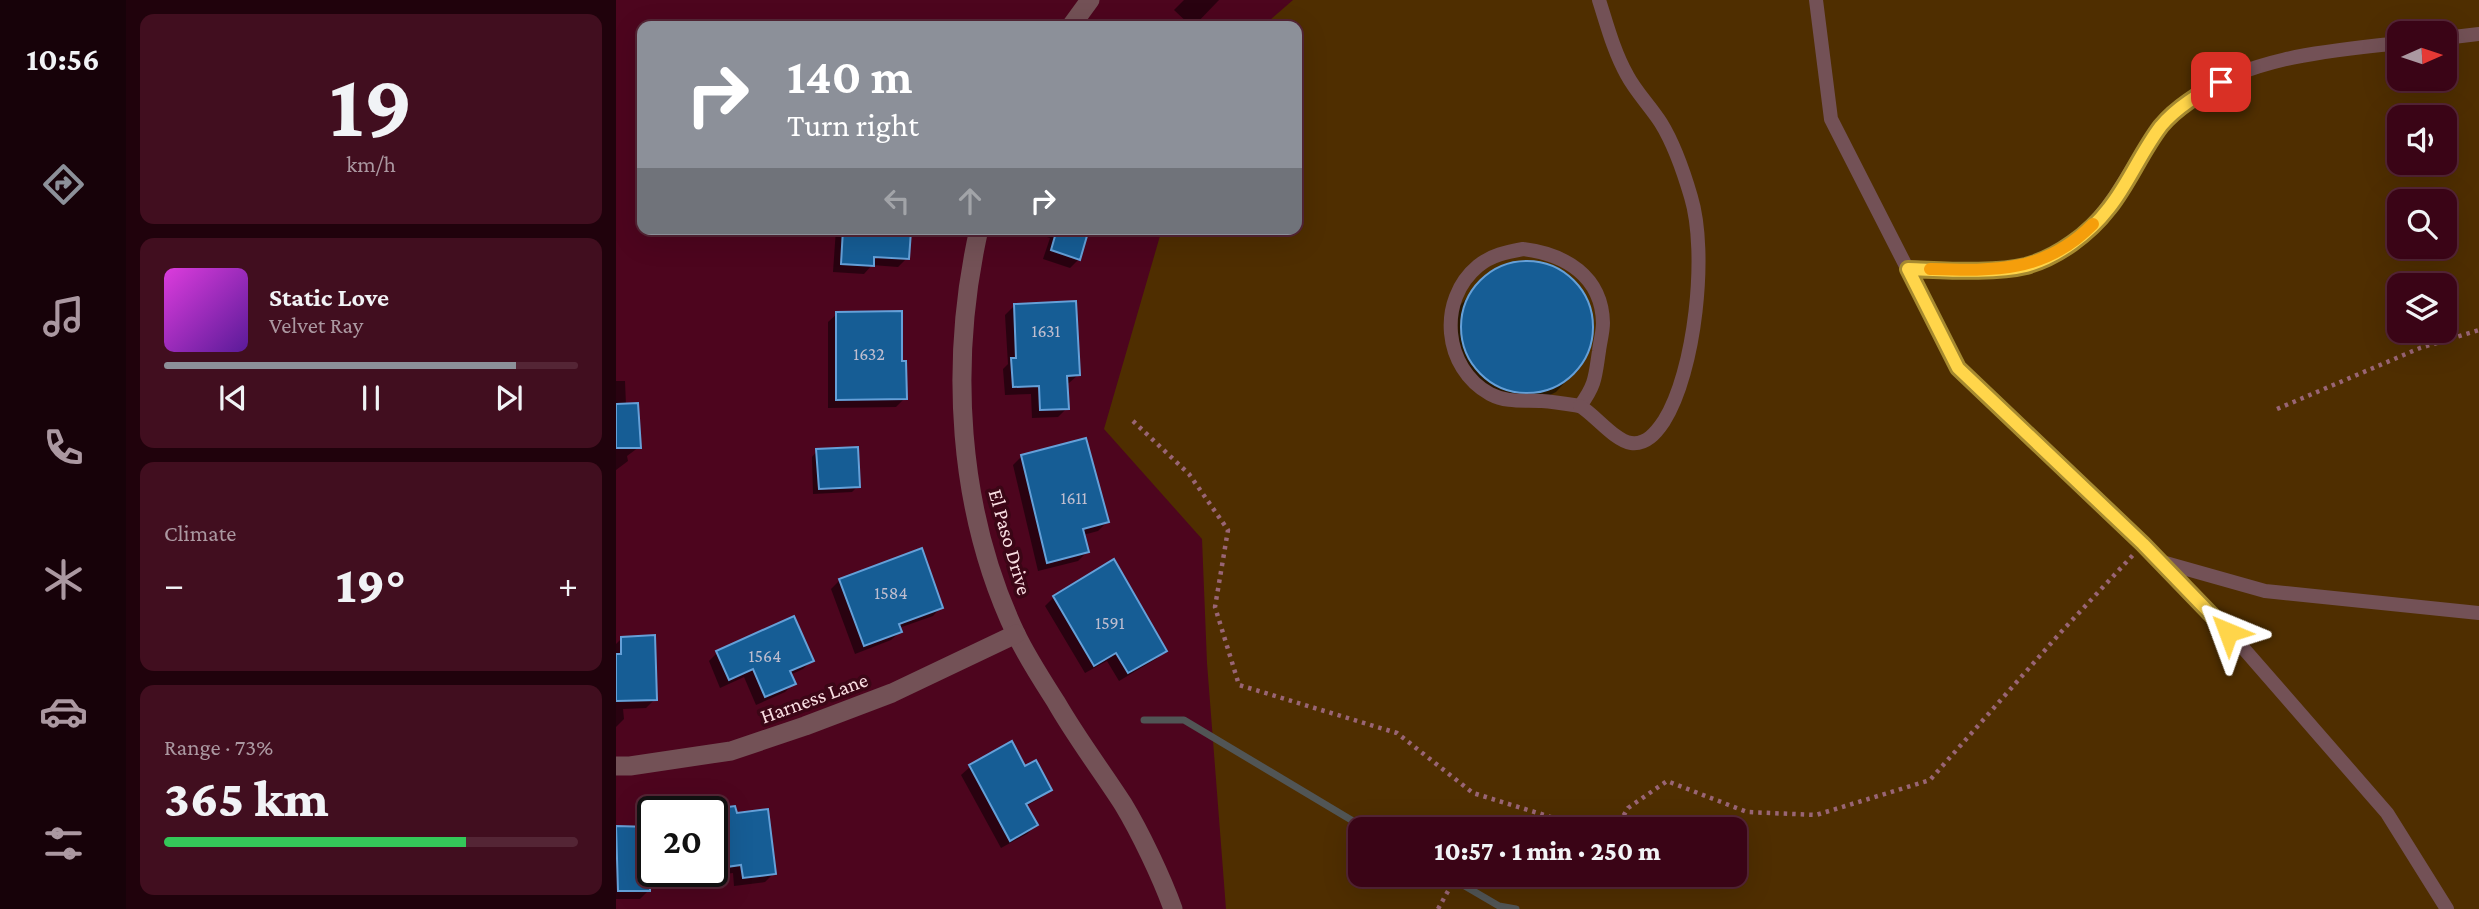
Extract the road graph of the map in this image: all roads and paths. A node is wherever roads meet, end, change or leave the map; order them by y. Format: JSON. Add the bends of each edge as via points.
{"nodes":[{"id":1,"x":1090,"y":0,"type":"edge"},
{"id":2,"x":1599,"y":0,"type":"edge"},
{"id":3,"x":1816,"y":0,"type":"edge"},
{"id":4,"x":1075,"y":21,"type":"edge"},
{"id":5,"x":2479,"y":34,"type":"edge"},
{"id":6,"x":2457,"y":37,"type":"edge"},
{"id":7,"x":2387,"y":44,"type":"edge"},
{"id":8,"x":978,"y":235,"type":"edge"},
{"id":9,"x":1908,"y":269,"type":"junction"},
{"id":10,"x":2479,"y":330,"type":"edge"},
{"id":11,"x":1580,"y":406,"type":"junction"},
{"id":12,"x":2277,"y":409,"type":"dead end"},
{"id":13,"x":1133,"y":421,"type":"dead end"},
{"id":14,"x":2143,"y":544,"type":"junction"},
{"id":15,"x":2162,"y":562,"type":"junction"},
{"id":16,"x":2479,"y":613,"type":"edge"},
{"id":17,"x":1016,"y":634,"type":"junction"},
{"id":18,"x":616,"y":766,"type":"edge"},
{"id":19,"x":1551,"y":817,"type":"edge"},
{"id":20,"x":1623,"y":817,"type":"edge"},
{"id":21,"x":1450,"y":887,"type":"edge"},
{"id":22,"x":1173,"y":909,"type":"edge"},
{"id":23,"x":1438,"y":909,"type":"edge"},
{"id":24,"x":2447,"y":909,"type":"edge"}],
"edges":[{"from":1,"to":4,"type":"street"},
{"from":2,"to":11,"type":"lane","via":[[1618,58],[1661,124],[1692,199],[1698,240],[1696,303],[1689,356],[1675,403],[1658,430],[1644,442],[1629,443]]},
{"from":3,"to":9,"type":"lane","via":[[1830,118]]},
{"from":5,"to":6,"type":"lane"},
{"from":7,"to":9,"type":"lane","via":[[2301,55],[2256,66],[2193,97],[2162,125],[2109,208],[2082,236],[2055,254],[2025,266]]},
{"from":8,"to":17,"type":"street","name":"El Paso Drive","via":[[970,269],[962,415],[969,478],[989,566]]},
{"from":9,"to":14,"type":"lane","via":[[1958,368]]},
{"from":10,"to":12,"type":"path","via":[[2420,348]]},
{"from":11,"to":11,"type":"lane","via":[[1593,387],[1603,323],[1598,299],[1586,278],[1569,262],[1547,252],[1523,249],[1479,265],[1462,283],[1452,305],[1455,355],[1469,378],[1490,394],[1516,402]]},
{"from":13,"to":19,"type":"path","via":[[1189,474],[1228,530],[1215,607],[1238,685],[1397,733],[1473,793]]},
{"from":14,"to":15,"type":"lane"},
{"from":14,"to":20,"type":"path","via":[[1930,780],[1816,815],[1747,812],[1667,781],[1628,808]]},
{"from":15,"to":16,"type":"lane","via":[[2265,591]]},
{"from":15,"to":24,"type":"lane","via":[[2387,813]]},
{"from":17,"to":18,"type":"street","name":"Harness Lane","via":[[892,693],[731,751]]},
{"from":17,"to":22,"type":"street","name":"El Paso Drive","via":[[1125,807]]},
{"from":21,"to":23,"type":"path"}]}
